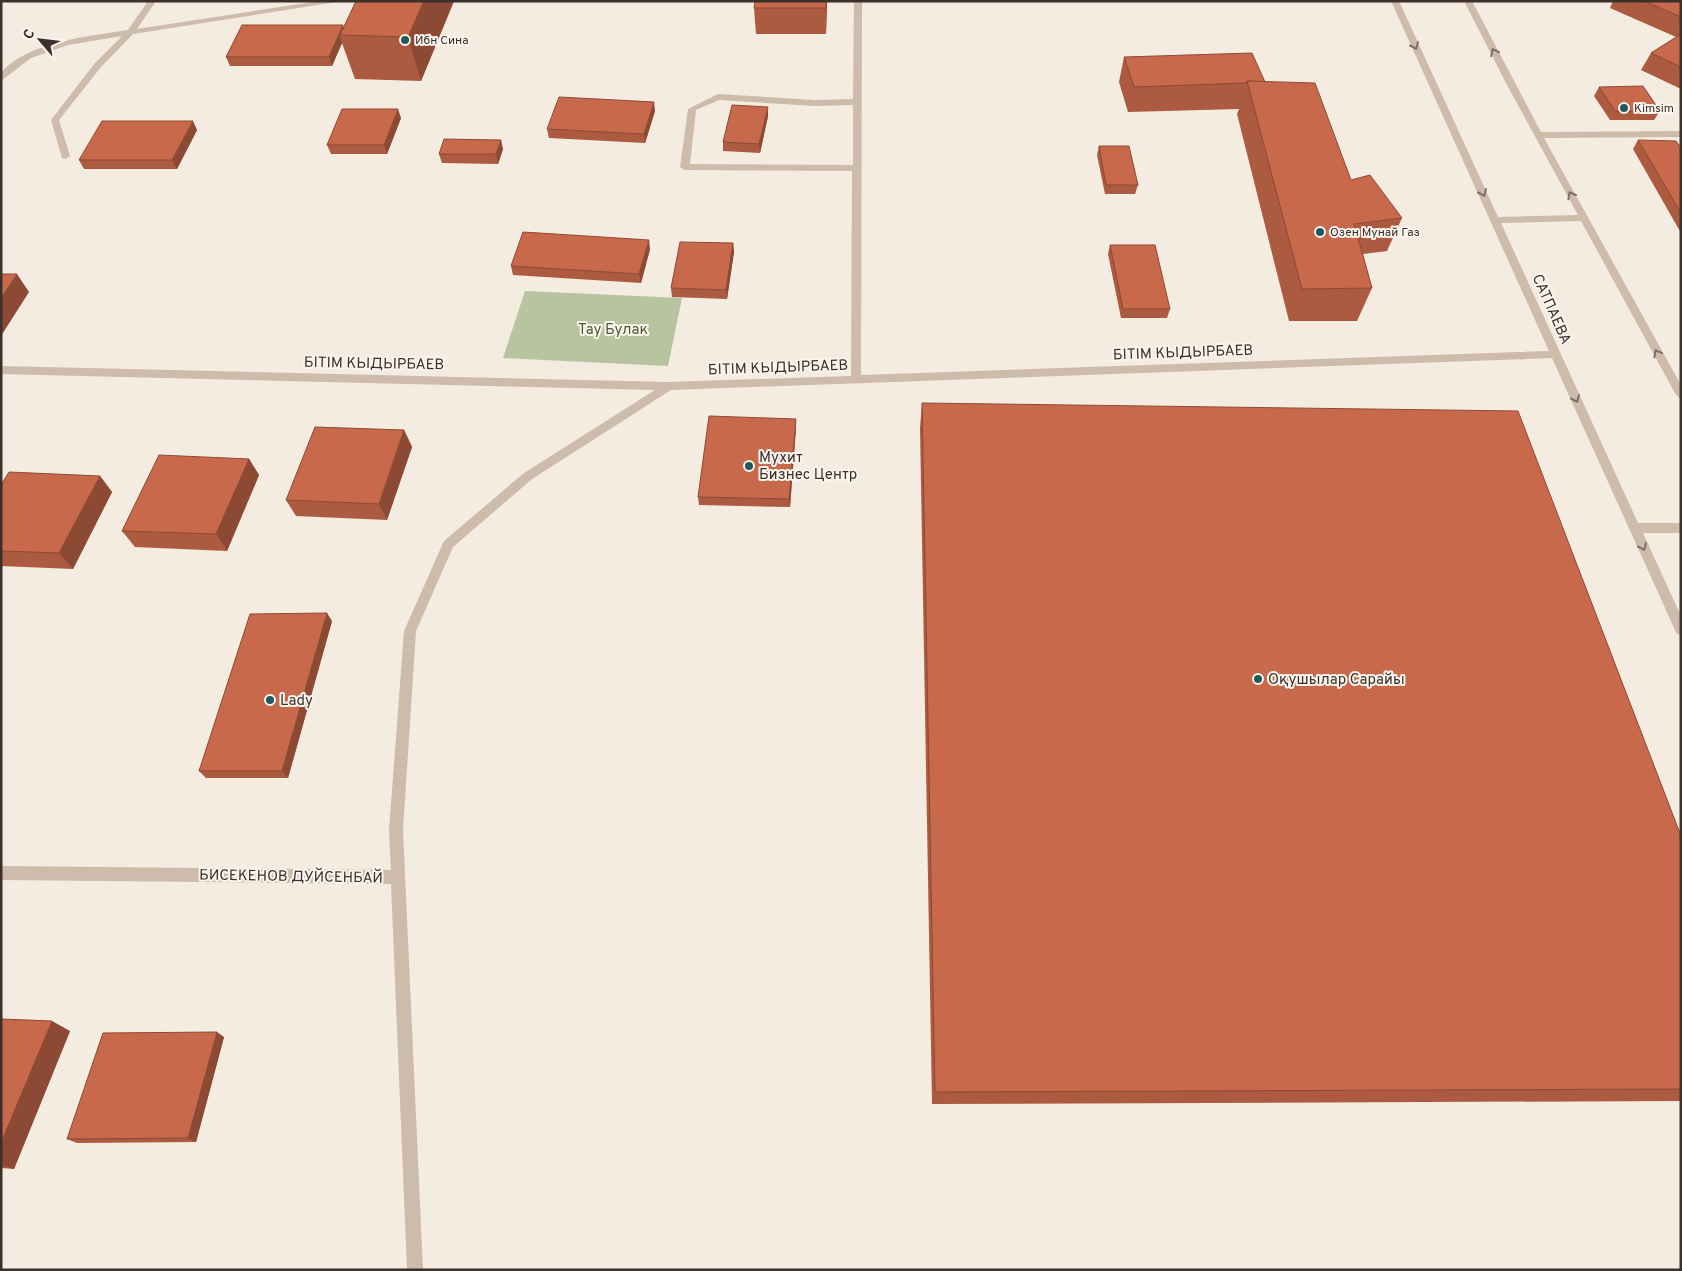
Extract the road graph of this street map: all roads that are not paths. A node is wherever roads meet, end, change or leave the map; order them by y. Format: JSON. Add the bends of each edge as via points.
{"nodes":[{"id":1,"x":152,"y":1,"type":"edge"},
{"id":2,"x":339,"y":1,"type":"edge"},
{"id":3,"x":858,"y":1,"type":"edge"},
{"id":4,"x":1395,"y":1,"type":"edge"},
{"id":5,"x":1468,"y":1,"type":"edge"},
{"id":6,"x":130,"y":33,"type":"junction"},
{"id":7,"x":1,"y":78,"type":"edge"},
{"id":8,"x":857,"y":102,"type":"junction"},
{"id":9,"x":1681,"y":134,"type":"edge"},
{"id":10,"x":1538,"y":135,"type":"junction"},
{"id":11,"x":65,"y":156,"type":"dead end"},
{"id":12,"x":856,"y":168,"type":"junction"},
{"id":13,"x":1584,"y":218,"type":"junction"},
{"id":14,"x":1495,"y":220,"type":"junction"},
{"id":15,"x":1556,"y":354,"type":"junction"},
{"id":16,"x":1,"y":370,"type":"edge"},
{"id":17,"x":856,"y":379,"type":"junction"},
{"id":18,"x":669,"y":386,"type":"junction"},
{"id":19,"x":1681,"y":395,"type":"edge"},
{"id":20,"x":1635,"y":528,"type":"junction"},
{"id":21,"x":1681,"y":528,"type":"edge"},
{"id":22,"x":1681,"y":630,"type":"edge"},
{"id":23,"x":1,"y":873,"type":"edge"},
{"id":24,"x":398,"y":877,"type":"junction"},
{"id":25,"x":415,"y":1270,"type":"edge"}],
"edges":[{"from":1,"to":6,"type":"street"},
{"from":2,"to":6,"type":"street"},
{"from":3,"to":8,"type":"street"},
{"from":4,"to":14,"type":"street","name":"САТПАЕВА","one_way":true},
{"from":10,"to":5,"type":"street","one_way":true},
{"from":6,"to":7,"type":"street","via":[[66,43],[28,56]]},
{"from":6,"to":11,"type":"street","via":[[98,65],[55,120]]},
{"from":8,"to":12,"type":"street"},
{"from":8,"to":12,"type":"street","via":[[815,104],[718,97],[692,109],[685,167]]},
{"from":9,"to":10,"type":"street"},
{"from":13,"to":10,"type":"street","one_way":true},
{"from":12,"to":17,"type":"street"},
{"from":13,"to":14,"type":"street"},
{"from":19,"to":13,"type":"street","one_way":true},
{"from":14,"to":15,"type":"street","name":"САТПАЕВА"},
{"from":15,"to":17,"type":"street","name":"БIТIМ КЫДЫРБАЕВ"},
{"from":15,"to":20,"type":"street","name":"САТПАЕВА","one_way":true},
{"from":16,"to":18,"type":"street","name":"БIТIМ КЫДЫРБАЕВ"},
{"from":17,"to":18,"type":"street","name":"БIТIМ КЫДЫРБАЕВ"},
{"from":18,"to":24,"type":"street","via":[[528,476],[448,544],[410,631],[396,830]]},
{"from":20,"to":21,"type":"street"},
{"from":20,"to":22,"type":"street","name":"САТПАЕВА","one_way":true},
{"from":23,"to":24,"type":"street","name":"БИСЕКЕНОВ ДУЙСЕНБАЙ"},
{"from":24,"to":25,"type":"street","name":"БИСЕКЕНОВ ДУЙСЕНБАЙ"}]}
